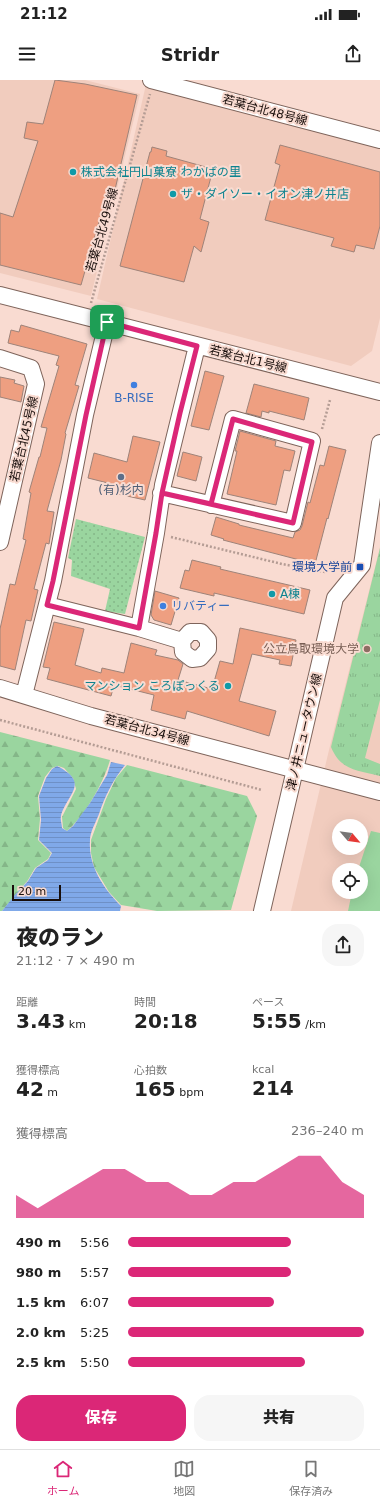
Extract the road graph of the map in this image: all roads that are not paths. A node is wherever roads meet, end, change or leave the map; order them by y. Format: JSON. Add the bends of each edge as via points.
{"nodes":[{"id":1,"x":150,"y":87,"type":"edge"},
{"id":2,"x":380,"y":140,"type":"edge"},
{"id":3,"x":0,"y":295,"type":"edge"},
{"id":4,"x":107,"y":322,"type":"junction"},
{"id":5,"x":197,"y":346,"type":"junction"},
{"id":6,"x":0,"y":358,"type":"edge"},
{"id":7,"x":380,"y":392,"type":"edge"},
{"id":8,"x":380,"y":443,"type":"edge"},
{"id":9,"x":162,"y":493,"type":"junction"},
{"id":10,"x":211,"y":504,"type":"junction"},
{"id":11,"x":0,"y":541,"type":"edge"},
{"id":12,"x":47,"y":605,"type":"junction"},
{"id":13,"x":139,"y":628,"type":"junction"},
{"id":14,"x":182,"y":641,"type":"dead end"},
{"id":15,"x":0,"y":688,"type":"edge"},
{"id":16,"x":24,"y":695,"type":"junction"},
{"id":17,"x":296,"y":769,"type":"junction"},
{"id":18,"x":380,"y":792,"type":"edge"},
{"id":19,"x":262,"y":911,"type":"edge"}],
"edges":[{"from":1,"to":2,"type":"street","name":"若葉台北48号線"},
{"from":3,"to":4,"type":"street","name":"若葉台北1号線"},
{"from":4,"to":5,"type":"street","name":"若葉台北1号線"},
{"from":4,"to":12,"type":"street"},
{"from":5,"to":7,"type":"street","name":"若葉台北1号線"},
{"from":5,"to":9,"type":"street"},
{"from":6,"to":11,"type":"street","name":"若葉台北45号線","via":[[31,368],[36,384]]},
{"from":8,"to":17,"type":"street","name":"津ノ井ニュータウン線","via":[[362,564],[335,598]]},
{"from":9,"to":10,"type":"street"},
{"from":9,"to":13,"type":"street"},
{"from":10,"to":10,"type":"street","via":[[293,523],[312,442],[233,419]]},
{"from":12,"to":13,"type":"street"},
{"from":12,"to":16,"type":"street"},
{"from":13,"to":14,"type":"street"},
{"from":15,"to":16,"type":"street","name":"若葉台北34号線"},
{"from":16,"to":17,"type":"street","name":"若葉台北34号線","via":[[91,716]]},
{"from":17,"to":18,"type":"street","name":"若葉台北34号線"},
{"from":17,"to":19,"type":"street","name":"津ノ井ニュータウン線"}]}
